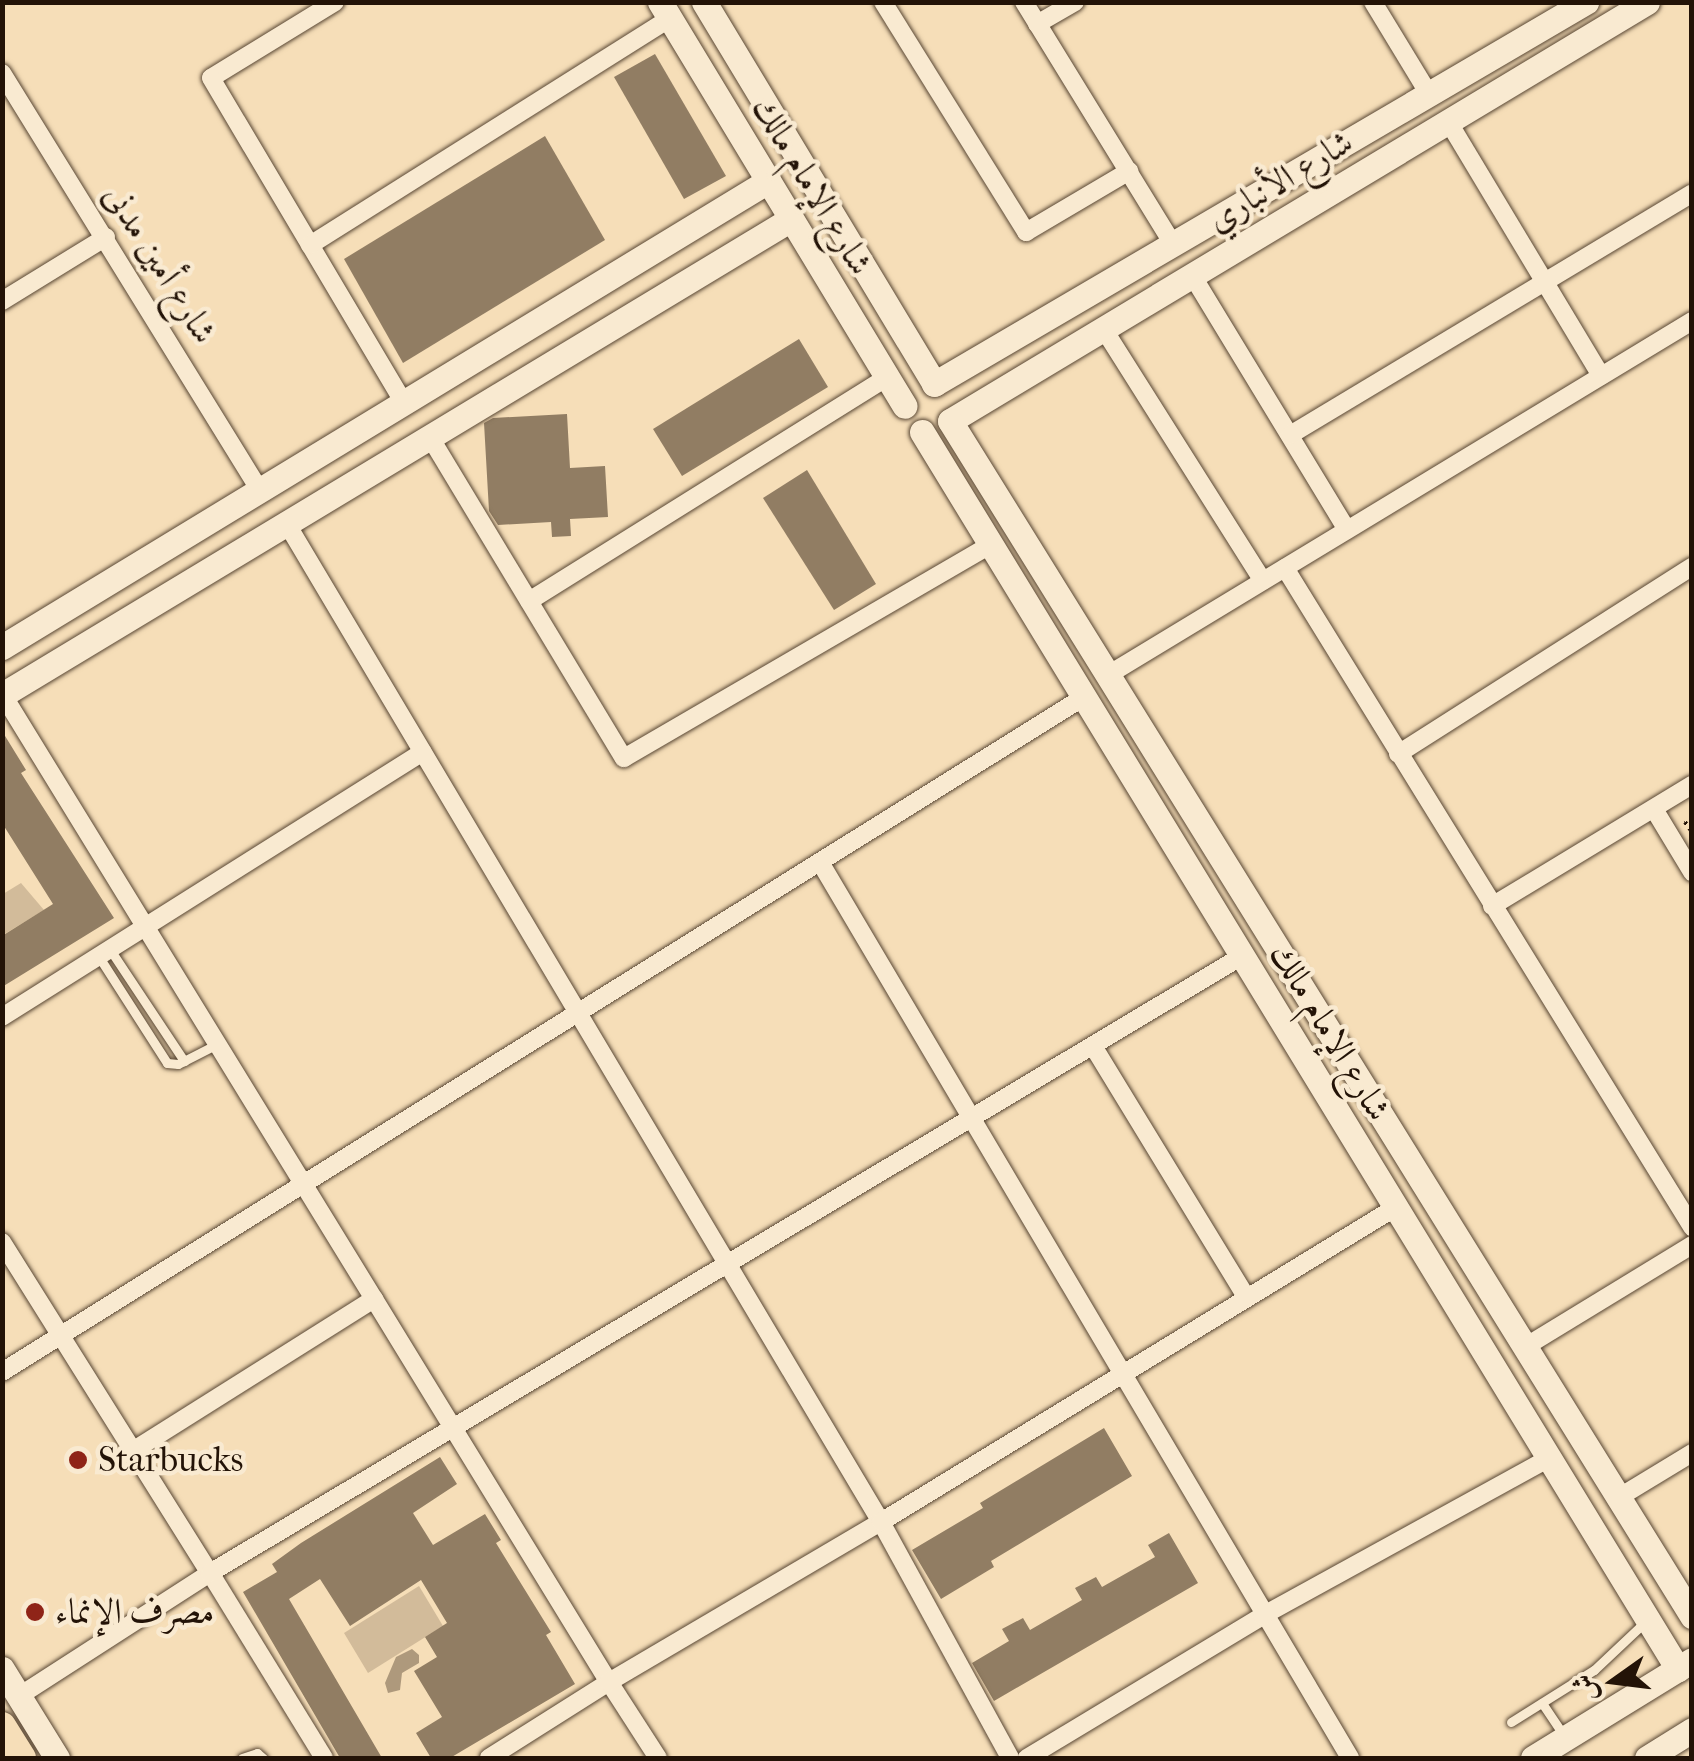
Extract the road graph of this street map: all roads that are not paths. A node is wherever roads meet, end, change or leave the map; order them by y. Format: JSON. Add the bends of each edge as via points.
{"nodes":[{"id":1,"x":334,"y":2,"type":"edge"},
{"id":2,"x":704,"y":2,"type":"edge"},
{"id":3,"x":884,"y":2,"type":"edge"},
{"id":4,"x":1024,"y":2,"type":"edge"},
{"id":5,"x":1075,"y":2,"type":"edge"},
{"id":6,"x":1586,"y":2,"type":"edge"},
{"id":7,"x":1647,"y":2,"type":"edge"},
{"id":8,"x":1378,"y":4,"type":"edge"},
{"id":9,"x":665,"y":10,"type":"edge"},
{"id":10,"x":1037,"y":24,"type":"junction"},
{"id":11,"x":2,"y":73,"type":"edge"},
{"id":12,"x":1429,"y":94,"type":"junction"},
{"id":13,"x":1448,"y":121,"type":"junction"},
{"id":14,"x":1129,"y":172,"type":"junction"},
{"id":15,"x":768,"y":181,"type":"junction"},
{"id":16,"x":1692,"y":192,"type":"edge"},
{"id":17,"x":791,"y":219,"type":"junction"},
{"id":18,"x":106,"y":237,"type":"junction"},
{"id":19,"x":1173,"y":244,"type":"junction"},
{"id":20,"x":310,"y":245,"type":"junction"},
{"id":21,"x":1192,"y":275,"type":"junction"},
{"id":22,"x":610,"y":277,"type":"junction"},
{"id":23,"x":1544,"y":280,"type":"junction"},
{"id":24,"x":2,"y":301,"type":"edge"},
{"id":25,"x":634,"y":314,"type":"junction"},
{"id":26,"x":1692,"y":321,"type":"edge"},
{"id":27,"x":1103,"y":328,"type":"junction"},
{"id":28,"x":1601,"y":376,"type":"junction"},
{"id":29,"x":887,"y":377,"type":"junction"},
{"id":30,"x":934,"y":384,"type":"junction"},
{"id":31,"x":404,"y":403,"type":"junction"},
{"id":32,"x":905,"y":406,"type":"junction"},
{"id":33,"x":950,"y":421,"type":"junction"},
{"id":34,"x":922,"y":432,"type":"junction"},
{"id":35,"x":1290,"y":436,"type":"junction"},
{"id":36,"x":430,"y":438,"type":"junction"},
{"id":37,"x":260,"y":490,"type":"junction"},
{"id":38,"x":287,"y":524,"type":"junction"},
{"id":39,"x":1347,"y":530,"type":"junction"},
{"id":40,"x":991,"y":544,"type":"junction"},
{"id":41,"x":1692,"y":567,"type":"edge"},
{"id":42,"x":1285,"y":568,"type":"junction"},
{"id":43,"x":114,"y":579,"type":"junction"},
{"id":44,"x":1263,"y":581,"type":"junction"},
{"id":45,"x":529,"y":600,"type":"junction"},
{"id":46,"x":138,"y":613,"type":"junction"},
{"id":47,"x":2,"y":647,"type":"edge"},
{"id":48,"x":1108,"y":675,"type":"junction"},
{"id":49,"x":2,"y":695,"type":"edge"},
{"id":50,"x":1084,"y":697,"type":"junction"},
{"id":51,"x":422,"y":752,"type":"junction"},
{"id":52,"x":1398,"y":754,"type":"junction"},
{"id":53,"x":1692,"y":786,"type":"edge"},
{"id":54,"x":1654,"y":809,"type":"junction"},
{"id":55,"x":820,"y":862,"type":"junction"},
{"id":56,"x":1692,"y":872,"type":"edge"},
{"id":57,"x":1492,"y":906,"type":"junction"},
{"id":58,"x":145,"y":926,"type":"junction"},
{"id":59,"x":104,"y":952,"type":"junction"},
{"id":60,"x":1242,"y":956,"type":"junction"},
{"id":61,"x":578,"y":1013,"type":"junction"},
{"id":62,"x":2,"y":1017,"type":"edge"},
{"id":63,"x":218,"y":1044,"type":"junction"},
{"id":64,"x":1093,"y":1046,"type":"junction"},
{"id":65,"x":184,"y":1061,"type":"junction"},
{"id":66,"x":1350,"y":1065,"type":"junction"},
{"id":67,"x":1320,"y":1083,"type":"junction"},
{"id":68,"x":973,"y":1119,"type":"junction"},
{"id":69,"x":304,"y":1183,"type":"junction"},
{"id":70,"x":1396,"y":1207,"type":"junction"},
{"id":71,"x":1692,"y":1227,"type":"edge"},
{"id":72,"x":2,"y":1242,"type":"edge"},
{"id":73,"x":1692,"y":1245,"type":"edge"},
{"id":74,"x":728,"y":1266,"type":"junction"},
{"id":75,"x":374,"y":1298,"type":"junction"},
{"id":76,"x":1247,"y":1298,"type":"junction"},
{"id":77,"x":60,"y":1336,"type":"junction"},
{"id":78,"x":1524,"y":1347,"type":"junction"},
{"id":79,"x":2,"y":1372,"type":"edge"},
{"id":80,"x":1124,"y":1374,"type":"junction"},
{"id":81,"x":457,"y":1428,"type":"junction"},
{"id":82,"x":132,"y":1452,"type":"junction"},
{"id":83,"x":1692,"y":1453,"type":"edge"},
{"id":84,"x":1550,"y":1458,"type":"junction"},
{"id":85,"x":1618,"y":1498,"type":"junction"},
{"id":86,"x":881,"y":1522,"type":"junction"},
{"id":87,"x":210,"y":1573,"type":"junction"},
{"id":88,"x":1262,"y":1616,"type":"junction"},
{"id":89,"x":1692,"y":1616,"type":"edge"},
{"id":90,"x":1648,"y":1620,"type":"junction"},
{"id":91,"x":1685,"y":1665,"type":"edge"},
{"id":92,"x":2,"y":1669,"type":"edge"},
{"id":93,"x":609,"y":1682,"type":"junction"},
{"id":94,"x":18,"y":1696,"type":"junction"},
{"id":95,"x":1542,"y":1703,"type":"junction"},
{"id":96,"x":1511,"y":1722,"type":"dead end"},
{"id":97,"x":2,"y":1726,"type":"edge"},
{"id":98,"x":1692,"y":1730,"type":"edge"},
{"id":99,"x":1566,"y":1738,"type":"junction"},
{"id":100,"x":22,"y":1758,"type":"edge"},
{"id":101,"x":56,"y":1758,"type":"edge"},
{"id":102,"x":242,"y":1758,"type":"edge"},
{"id":103,"x":263,"y":1758,"type":"edge"},
{"id":104,"x":324,"y":1758,"type":"edge"},
{"id":105,"x":489,"y":1758,"type":"edge"},
{"id":106,"x":658,"y":1758,"type":"edge"},
{"id":107,"x":1010,"y":1758,"type":"edge"},
{"id":108,"x":1028,"y":1758,"type":"edge"},
{"id":109,"x":1350,"y":1758,"type":"edge"},
{"id":110,"x":1534,"y":1758,"type":"edge"},
{"id":111,"x":1647,"y":1758,"type":"edge"}],
"edges":[{"from":1,"to":20,"type":"street","via":[[211,78]]},
{"from":2,"to":30,"type":"street","name":"شارع الإمام مالك"},
{"from":3,"to":14,"type":"street","via":[[1026,232]]},
{"from":4,"to":10,"type":"street"},
{"from":5,"to":10,"type":"street"},
{"from":6,"to":12,"type":"street","name":"شارع الأنباري"},
{"from":7,"to":13,"type":"street","name":"شارع الأنباري"},
{"from":8,"to":12,"type":"street"},
{"from":9,"to":15,"type":"street","name":"شارع الإمام مالك"},
{"from":9,"to":20,"type":"street"},
{"from":10,"to":14,"type":"street"},
{"from":11,"to":18,"type":"street","name":"شارع أمين مدنى"},
{"from":12,"to":19,"type":"street","name":"شارع الأنباري"},
{"from":13,"to":21,"type":"street","name":"شارع الأنباري"},
{"from":13,"to":23,"type":"street"},
{"from":14,"to":19,"type":"street"},
{"from":15,"to":17,"type":"street","name":"شارع الإمام مالك"},
{"from":15,"to":22,"type":"street"},
{"from":16,"to":23,"type":"street"},
{"from":17,"to":25,"type":"street"},
{"from":17,"to":29,"type":"street","name":"شارع الإمام مالك"},
{"from":18,"to":24,"type":"street"},
{"from":18,"to":37,"type":"street","name":"شارع أمين مدنى"},
{"from":19,"to":30,"type":"street","name":"شارع الأنباري"},
{"from":20,"to":31,"type":"street"},
{"from":21,"to":27,"type":"street","name":"شارع الأنباري"},
{"from":21,"to":35,"type":"street"},
{"from":22,"to":25,"type":"street"},
{"from":22,"to":31,"type":"street"},
{"from":23,"to":28,"type":"street"},
{"from":23,"to":35,"type":"street"},
{"from":25,"to":36,"type":"street"},
{"from":26,"to":28,"type":"street"},
{"from":27,"to":33,"type":"street","name":"شارع الأنباري"},
{"from":27,"to":44,"type":"street"},
{"from":28,"to":39,"type":"street"},
{"from":29,"to":32,"type":"street","name":"شارع الإمام مالك"},
{"from":29,"to":45,"type":"street"},
{"from":30,"to":32,"type":"street","via":[[912,391]]},
{"from":30,"to":33,"type":"street","via":[[951,398]]},
{"from":31,"to":37,"type":"street"},
{"from":32,"to":34,"type":"street","via":[[909,422]]},
{"from":33,"to":34,"type":"street","via":[[939,431]]},
{"from":33,"to":48,"type":"street","name":"شارع الإمام مالك"},
{"from":34,"to":40,"type":"street","name":"شارع الإمام مالك"},
{"from":35,"to":39,"type":"street"},
{"from":36,"to":38,"type":"street"},
{"from":36,"to":45,"type":"street"},
{"from":37,"to":43,"type":"street"},
{"from":38,"to":46,"type":"street"},
{"from":38,"to":51,"type":"street"},
{"from":39,"to":42,"type":"street"},
{"from":40,"to":45,"type":"street","via":[[624,758]]},
{"from":40,"to":50,"type":"street","name":"شارع الإمام مالك"},
{"from":41,"to":52,"type":"street"},
{"from":42,"to":44,"type":"street"},
{"from":42,"to":52,"type":"street"},
{"from":43,"to":46,"type":"street"},
{"from":43,"to":47,"type":"street"},
{"from":44,"to":48,"type":"street"},
{"from":46,"to":49,"type":"street"},
{"from":48,"to":66,"type":"street","name":"شارع الإمام مالك"},
{"from":49,"to":58,"type":"street"},
{"from":50,"to":55,"type":"street"},
{"from":50,"to":60,"type":"street","name":"شارع الإمام مالك"},
{"from":51,"to":58,"type":"street"},
{"from":51,"to":61,"type":"street"},
{"from":52,"to":57,"type":"street"},
{"from":53,"to":54,"type":"street"},
{"from":54,"to":56,"type":"street"},
{"from":54,"to":57,"type":"street"},
{"from":55,"to":61,"type":"street"},
{"from":55,"to":68,"type":"street"},
{"from":57,"to":71,"type":"street"},
{"from":58,"to":59,"type":"street"},
{"from":58,"to":63,"type":"street"},
{"from":59,"to":62,"type":"street"},
{"from":59,"to":65,"type":"lane"},
{"from":59,"to":65,"type":"lane","via":[[167,1063]]},
{"from":60,"to":64,"type":"street"},
{"from":60,"to":67,"type":"street","name":"شارع الإمام مالك"},
{"from":61,"to":69,"type":"street"},
{"from":61,"to":74,"type":"street"},
{"from":63,"to":65,"type":"lane"},
{"from":63,"to":69,"type":"street"},
{"from":64,"to":68,"type":"street"},
{"from":64,"to":76,"type":"street"},
{"from":66,"to":67,"type":"street"},
{"from":66,"to":78,"type":"street","name":"شارع الإمام مالك"},
{"from":67,"to":70,"type":"street","name":"شارع الإمام مالك"},
{"from":68,"to":74,"type":"street"},
{"from":68,"to":80,"type":"street"},
{"from":69,"to":75,"type":"street"},
{"from":69,"to":77,"type":"street"},
{"from":70,"to":76,"type":"street"},
{"from":70,"to":84,"type":"street","name":"شارع الإمام مالك"},
{"from":72,"to":77,"type":"street"},
{"from":73,"to":78,"type":"street"},
{"from":74,"to":81,"type":"street"},
{"from":74,"to":86,"type":"street"},
{"from":75,"to":81,"type":"street"},
{"from":75,"to":82,"type":"street"},
{"from":76,"to":80,"type":"street"},
{"from":77,"to":79,"type":"street"},
{"from":77,"to":82,"type":"street"},
{"from":78,"to":85,"type":"street","name":"شارع الإمام مالك"},
{"from":80,"to":86,"type":"street"},
{"from":80,"to":88,"type":"street"},
{"from":81,"to":87,"type":"street"},
{"from":81,"to":93,"type":"street"},
{"from":82,"to":87,"type":"street"},
{"from":83,"to":85,"type":"street"},
{"from":84,"to":88,"type":"street"},
{"from":84,"to":90,"type":"street","name":"شارع الإمام مالك"},
{"from":85,"to":89,"type":"street","name":"شارع الإمام مالك"},
{"from":86,"to":93,"type":"street"},
{"from":86,"to":107,"type":"street"},
{"from":87,"to":94,"type":"street"},
{"from":87,"to":104,"type":"street"},
{"from":88,"to":108,"type":"street"},
{"from":88,"to":109,"type":"street"},
{"from":90,"to":91,"type":"street","name":"شارع الإمام مالك"},
{"from":90,"to":95,"type":"lane","via":[[1594,1670]]},
{"from":91,"to":99,"type":"street"},
{"from":92,"to":94,"type":"street"},
{"from":93,"to":105,"type":"street"},
{"from":93,"to":106,"type":"street"},
{"from":94,"to":101,"type":"street"},
{"from":95,"to":96,"type":"lane"},
{"from":95,"to":99,"type":"lane"},
{"from":97,"to":100,"type":"main road"},
{"from":98,"to":111,"type":"street"},
{"from":99,"to":110,"type":"street"},
{"from":102,"to":103,"type":"lane"}]}
